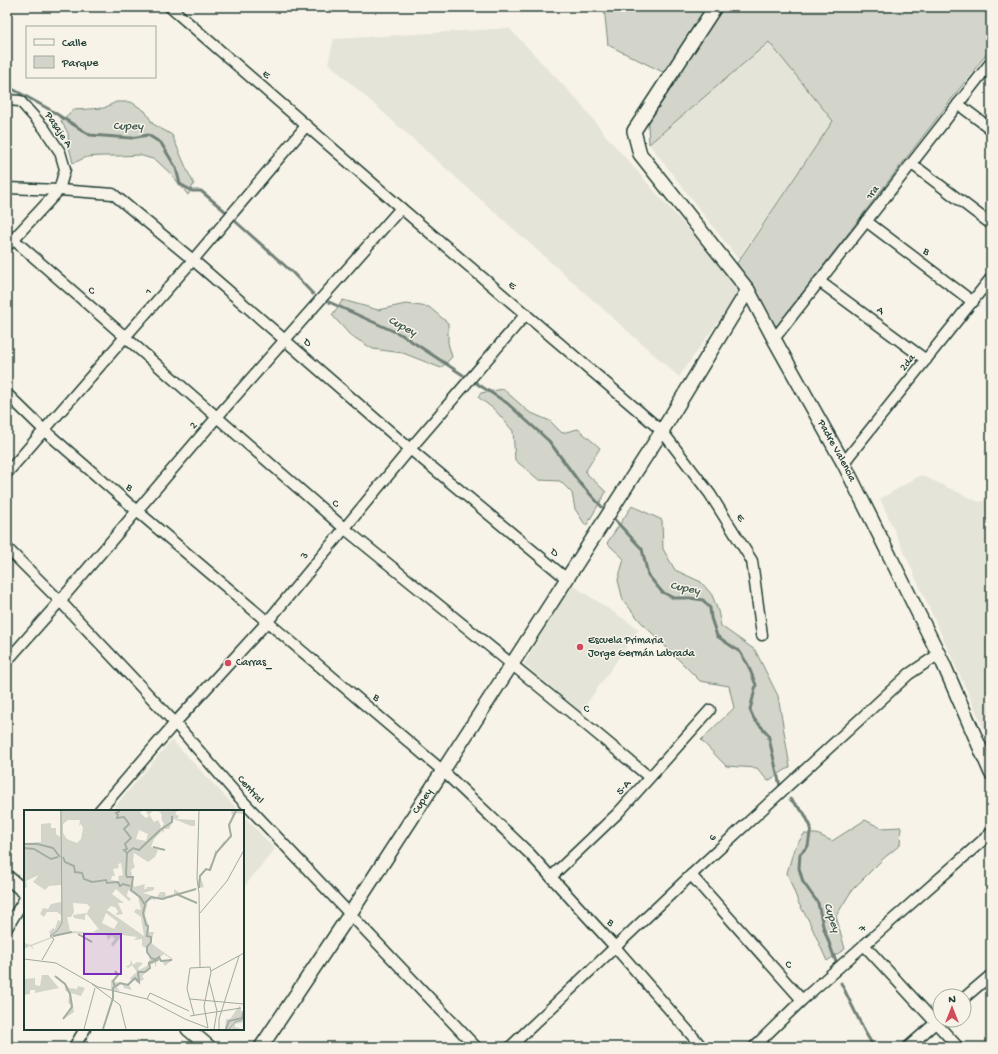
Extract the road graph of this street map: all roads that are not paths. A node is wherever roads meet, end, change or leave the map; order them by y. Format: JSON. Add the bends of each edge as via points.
{"nodes":[{"id":1,"x":170,"y":7,"type":"edge"},
{"id":2,"x":715,"y":7,"type":"edge"},
{"id":3,"x":991,"y":62,"type":"edge"},
{"id":4,"x":7,"y":100,"type":"edge"},
{"id":5,"x":958,"y":104,"type":"junction"},
{"id":6,"x":306,"y":126,"type":"junction"},
{"id":7,"x":991,"y":129,"type":"edge"},
{"id":8,"x":912,"y":164,"type":"junction"},
{"id":9,"x":7,"y":188,"type":"edge"},
{"id":10,"x":59,"y":190,"type":"junction"},
{"id":11,"x":401,"y":208,"type":"junction"},
{"id":12,"x":866,"y":221,"type":"junction"},
{"id":13,"x":991,"y":224,"type":"edge"},
{"id":14,"x":10,"y":243,"type":"edge"},
{"id":15,"x":193,"y":260,"type":"junction"},
{"id":16,"x":991,"y":278,"type":"edge"},
{"id":17,"x":819,"y":281,"type":"junction"},
{"id":18,"x":748,"y":290,"type":"junction"},
{"id":19,"x":972,"y":302,"type":"junction"},
{"id":20,"x":526,"y":314,"type":"junction"},
{"id":21,"x":733,"y":315,"type":"junction"},
{"id":22,"x":764,"y":320,"type":"junction"},
{"id":23,"x":125,"y":337,"type":"junction"},
{"id":24,"x":774,"y":339,"type":"junction"},
{"id":25,"x":284,"y":340,"type":"junction"},
{"id":26,"x":926,"y":360,"type":"junction"},
{"id":27,"x":7,"y":394,"type":"edge"},
{"id":28,"x":217,"y":417,"type":"junction"},
{"id":29,"x":44,"y":430,"type":"junction"},
{"id":30,"x":662,"y":431,"type":"junction"},
{"id":31,"x":410,"y":449,"type":"junction"},
{"id":32,"x":844,"y":464,"type":"junction"},
{"id":33,"x":7,"y":473,"type":"edge"},
{"id":34,"x":138,"y":511,"type":"junction"},
{"id":35,"x":344,"y":528,"type":"junction"},
{"id":36,"x":7,"y":548,"type":"edge"},
{"id":37,"x":567,"y":579,"type":"junction"},
{"id":38,"x":60,"y":601,"type":"junction"},
{"id":39,"x":268,"y":621,"type":"junction"},
{"id":40,"x":762,"y":635,"type":"dead end"},
{"id":41,"x":938,"y":654,"type":"junction"},
{"id":42,"x":7,"y":661,"type":"edge"},
{"id":43,"x":512,"y":664,"type":"junction"},
{"id":44,"x":710,"y":710,"type":"dead end"},
{"id":45,"x":175,"y":723,"type":"junction"},
{"id":46,"x":442,"y":771,"type":"junction"},
{"id":47,"x":991,"y":773,"type":"edge"},
{"id":48,"x":649,"y":778,"type":"junction"},
{"id":49,"x":100,"y":810,"type":"edge"},
{"id":50,"x":991,"y":833,"type":"edge"},
{"id":51,"x":691,"y":875,"type":"junction"},
{"id":52,"x":7,"y":877,"type":"edge"},
{"id":53,"x":551,"y":877,"type":"junction"},
{"id":54,"x":24,"y":891,"type":"edge"},
{"id":55,"x":24,"y":900,"type":"edge"},
{"id":56,"x":350,"y":914,"type":"junction"},
{"id":57,"x":7,"y":928,"type":"edge"},
{"id":58,"x":864,"y":945,"type":"junction"},
{"id":59,"x":615,"y":947,"type":"junction"},
{"id":60,"x":991,"y":975,"type":"edge"},
{"id":61,"x":972,"y":991,"type":"edge"},
{"id":62,"x":802,"y":1000,"type":"junction"},
{"id":63,"x":932,"y":1015,"type":"edge"},
{"id":64,"x":932,"y":1026,"type":"edge"},
{"id":65,"x":943,"y":1028,"type":"edge"},
{"id":66,"x":84,"y":1030,"type":"edge"},
{"id":67,"x":189,"y":1030,"type":"edge"},
{"id":68,"x":74,"y":1047,"type":"edge"},
{"id":69,"x":209,"y":1047,"type":"edge"},
{"id":70,"x":260,"y":1047,"type":"edge"},
{"id":71,"x":476,"y":1047,"type":"edge"},
{"id":72,"x":510,"y":1047,"type":"edge"},
{"id":73,"x":702,"y":1047,"type":"edge"},
{"id":74,"x":754,"y":1047,"type":"edge"},
{"id":75,"x":908,"y":1047,"type":"edge"},
{"id":76,"x":958,"y":1047,"type":"edge"}],
"edges":[{"from":1,"to":6,"type":"street","name":"E"},
{"from":2,"to":18,"type":"street","name":"Padre Valencia","via":[[634,131],[640,154]]},
{"from":3,"to":5,"type":"street","name":"1ra"},
{"from":4,"to":10,"type":"street","name":"Pasaje A","via":[[20,101],[44,128],[60,152],[65,169]]},
{"from":5,"to":7,"type":"street"},
{"from":5,"to":8,"type":"street","name":"1ra"},
{"from":6,"to":11,"type":"street","name":"E"},
{"from":6,"to":15,"type":"street","name":"1"},
{"from":8,"to":12,"type":"street","name":"1ra"},
{"from":8,"to":13,"type":"street"},
{"from":9,"to":10,"type":"street","name":"D"},
{"from":10,"to":14,"type":"street"},
{"from":10,"to":15,"type":"street","name":"D","via":[[113,194]]},
{"from":11,"to":20,"type":"street","name":"E"},
{"from":11,"to":25,"type":"street","name":"2"},
{"from":12,"to":17,"type":"street","name":"1ra"},
{"from":12,"to":19,"type":"street","name":"B"},
{"from":14,"to":23,"type":"street","name":"C"},
{"from":15,"to":23,"type":"street","name":"1"},
{"from":15,"to":25,"type":"street","name":"D"},
{"from":16,"to":19,"type":"street","name":"2da"},
{"from":17,"to":24,"type":"street","name":"1ra"},
{"from":17,"to":26,"type":"street","name":"A"},
{"from":18,"to":21,"type":"street","name":"Cupey"},
{"from":18,"to":22,"type":"street","name":"Padre Valencia"},
{"from":19,"to":26,"type":"street","name":"2da"},
{"from":20,"to":30,"type":"street","name":"E"},
{"from":20,"to":31,"type":"street","name":"3"},
{"from":21,"to":22,"type":"street","via":[[748,311]]},
{"from":21,"to":30,"type":"street","name":"Cupey"},
{"from":22,"to":24,"type":"street","name":"Padre Valencia"},
{"from":23,"to":28,"type":"street","name":"C"},
{"from":23,"to":29,"type":"street","name":"1"},
{"from":24,"to":32,"type":"street","name":"Padre Valencia"},
{"from":25,"to":28,"type":"street","name":"2"},
{"from":25,"to":31,"type":"street","name":"D"},
{"from":26,"to":32,"type":"street","name":"2da"},
{"from":27,"to":29,"type":"street","name":"B"},
{"from":28,"to":34,"type":"street","name":"2"},
{"from":28,"to":35,"type":"street","name":"C"},
{"from":29,"to":33,"type":"street","name":"1"},
{"from":29,"to":34,"type":"street","name":"B"},
{"from":30,"to":37,"type":"street","name":"Cupey"},
{"from":30,"to":40,"type":"street","name":"E","via":[[710,494],[752,561]]},
{"from":31,"to":35,"type":"street","name":"3"},
{"from":31,"to":37,"type":"street","name":"D"},
{"from":32,"to":41,"type":"street","name":"Padre Valencia"},
{"from":34,"to":38,"type":"street","name":"2"},
{"from":34,"to":39,"type":"street","name":"B"},
{"from":35,"to":39,"type":"street","name":"3"},
{"from":35,"to":43,"type":"street","name":"C"},
{"from":36,"to":38,"type":"street","name":"Central"},
{"from":37,"to":43,"type":"street","name":"Cupey"},
{"from":38,"to":42,"type":"street","name":"2"},
{"from":38,"to":45,"type":"street","name":"Central"},
{"from":39,"to":45,"type":"street","name":"3"},
{"from":39,"to":46,"type":"street","name":"B"},
{"from":41,"to":47,"type":"street","name":"Padre Valencia"},
{"from":41,"to":51,"type":"street","name":"6","via":[[909,674]]},
{"from":43,"to":46,"type":"street","name":"Cupey"},
{"from":43,"to":48,"type":"street","name":"C"},
{"from":44,"to":48,"type":"street","name":"5-A"},
{"from":45,"to":49,"type":"street","name":"3"},
{"from":45,"to":56,"type":"street","name":"Central","via":[[239,797]]},
{"from":46,"to":53,"type":"street","name":"B"},
{"from":46,"to":56,"type":"street","name":"Cupey"},
{"from":48,"to":53,"type":"street","name":"5-A"},
{"from":50,"to":58,"type":"street","name":"7"},
{"from":51,"to":59,"type":"street","name":"6"},
{"from":51,"to":62,"type":"street","name":"C"},
{"from":52,"to":54,"type":"street"},
{"from":53,"to":59,"type":"street","name":"B"},
{"from":55,"to":57,"type":"street"},
{"from":56,"to":70,"type":"street","name":"Cupey"},
{"from":56,"to":71,"type":"street","name":"Central"},
{"from":58,"to":62,"type":"street","name":"7"},
{"from":58,"to":63,"type":"street"},
{"from":59,"to":72,"type":"street","name":"6"},
{"from":59,"to":73,"type":"street","name":"B"},
{"from":60,"to":61,"type":"street"},
{"from":62,"to":74,"type":"street","name":"7"},
{"from":64,"to":75,"type":"street"},
{"from":65,"to":76,"type":"street"},
{"from":66,"to":68,"type":"street"},
{"from":67,"to":69,"type":"street"}]}
